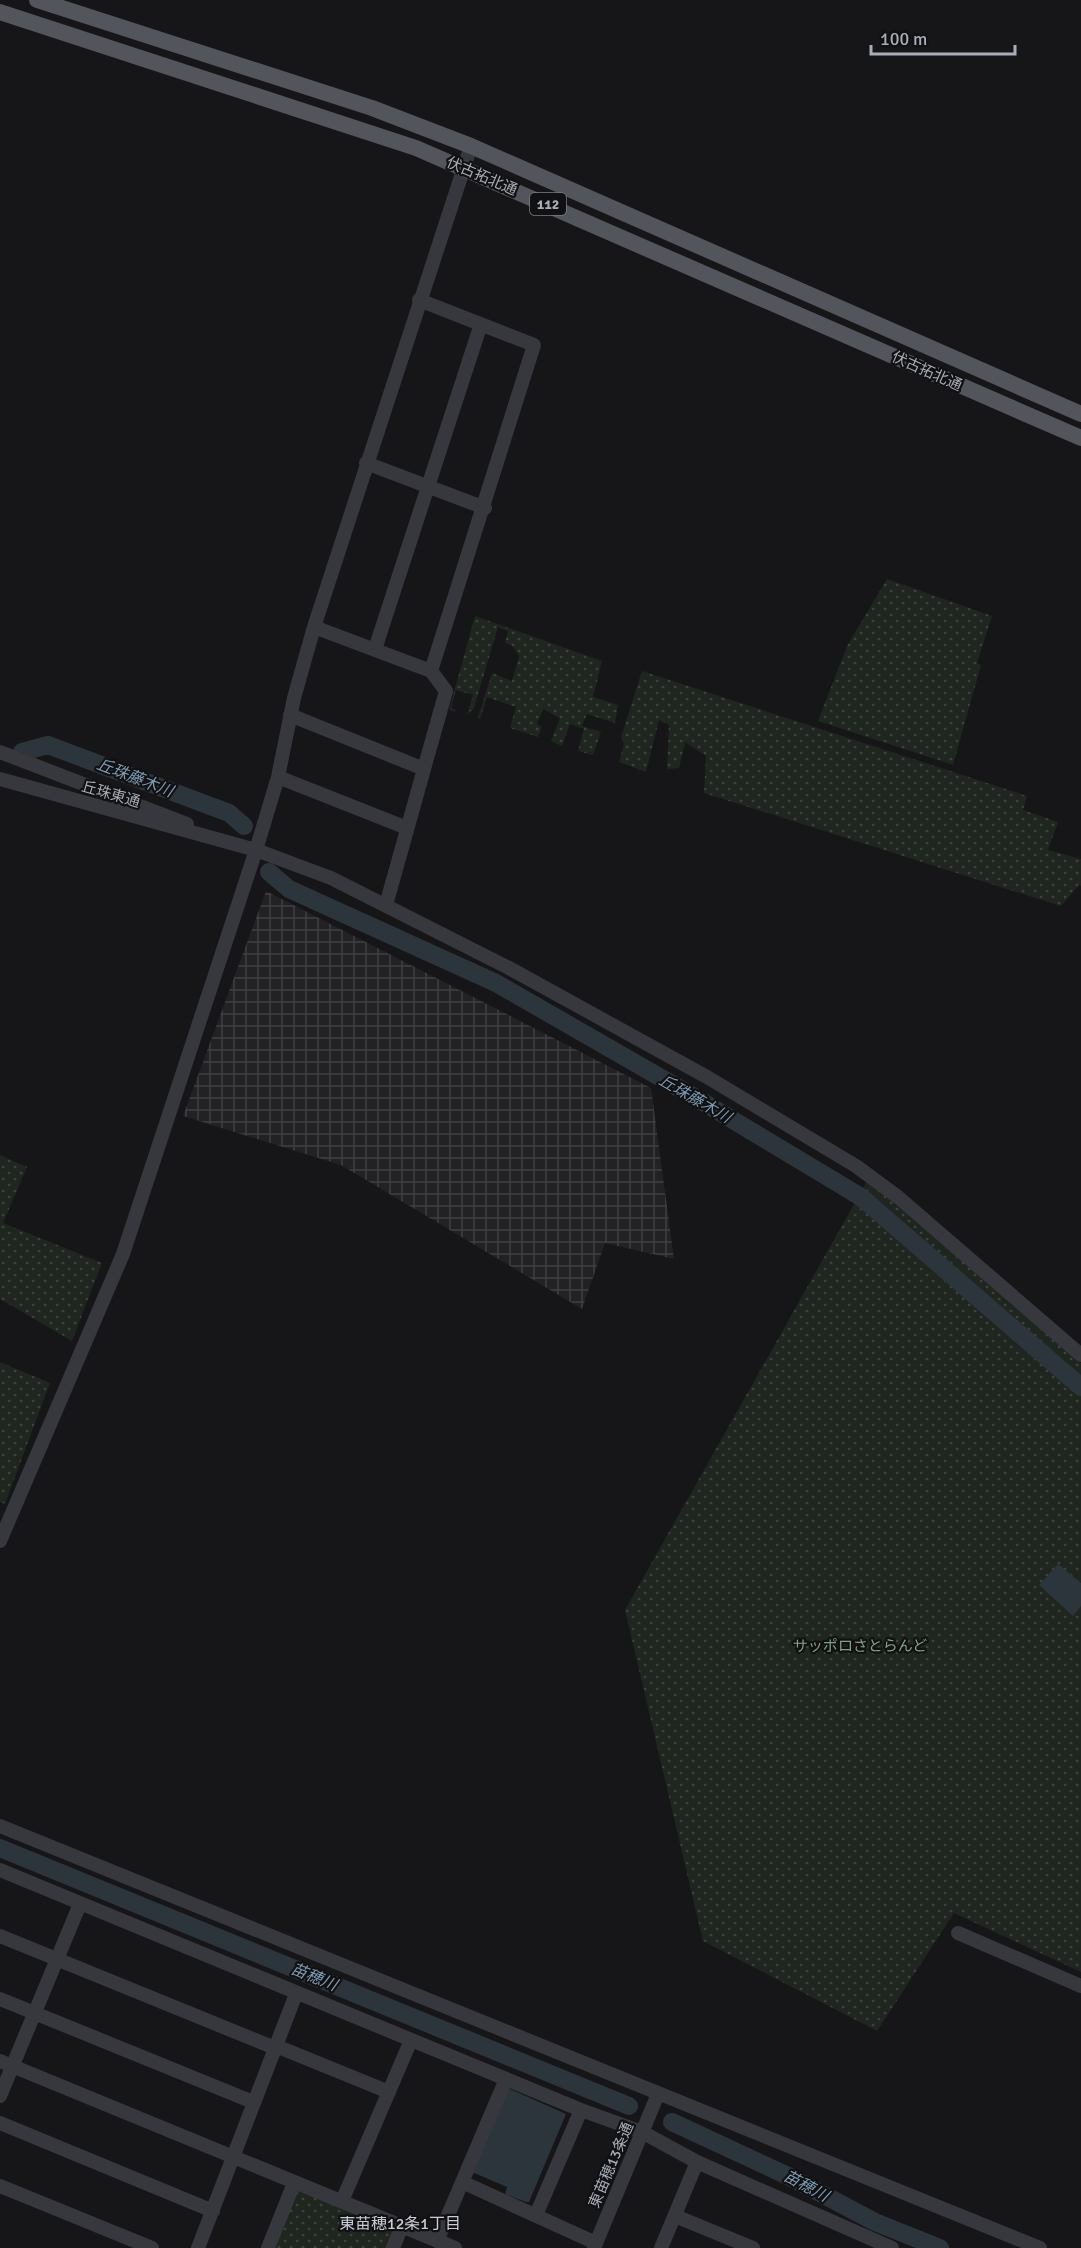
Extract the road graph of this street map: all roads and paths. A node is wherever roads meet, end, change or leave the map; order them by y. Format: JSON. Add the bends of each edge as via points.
{"nodes":[{"id":1,"x":37,"y":0,"type":"edge"},
{"id":2,"x":0,"y":12,"type":"edge"},
{"id":3,"x":471,"y":146,"type":"junction"},
{"id":4,"x":463,"y":166,"type":"junction"},
{"id":5,"x":419,"y":300,"type":"junction"},
{"id":6,"x":481,"y":324,"type":"junction"},
{"id":7,"x":1081,"y":414,"type":"edge"},
{"id":8,"x":1081,"y":438,"type":"edge"},
{"id":9,"x":366,"y":463,"type":"junction"},
{"id":10,"x":428,"y":486,"type":"junction"},
{"id":11,"x":484,"y":508,"type":"junction"},
{"id":12,"x":314,"y":627,"type":"junction"},
{"id":13,"x":375,"y":649,"type":"junction"},
{"id":14,"x":432,"y":671,"type":"junction"},
{"id":15,"x":290,"y":716,"type":"junction"},
{"id":16,"x":0,"y":752,"type":"edge"},
{"id":17,"x":424,"y":769,"type":"junction"},
{"id":18,"x":278,"y":777,"type":"junction"},
{"id":19,"x":0,"y":779,"type":"edge"},
{"id":20,"x":407,"y":828,"type":"junction"},
{"id":21,"x":225,"y":840,"type":"junction"},
{"id":22,"x":256,"y":850,"type":"junction"},
{"id":23,"x":386,"y":905,"type":"junction"},
{"id":24,"x":1081,"y":1355,"type":"edge"},
{"id":25,"x":0,"y":1541,"type":"edge"},
{"id":26,"x":0,"y":1826,"type":"edge"},
{"id":27,"x":0,"y":1870,"type":"edge"},
{"id":28,"x":80,"y":1904,"type":"junction"},
{"id":29,"x":958,"y":1933,"type":"dead end"},
{"id":30,"x":0,"y":1936,"type":"edge"},
{"id":31,"x":57,"y":1959,"type":"junction"},
{"id":32,"x":1081,"y":1986,"type":"edge"},
{"id":33,"x":296,"y":1994,"type":"junction"},
{"id":34,"x":0,"y":1999,"type":"edge"},
{"id":35,"x":35,"y":2014,"type":"junction"},
{"id":36,"x":411,"y":2040,"type":"junction"},
{"id":37,"x":275,"y":2047,"type":"junction"},
{"id":38,"x":6,"y":2064,"type":"edge"},
{"id":39,"x":506,"y":2079,"type":"junction"},
{"id":40,"x":389,"y":2092,"type":"junction"},
{"id":41,"x":658,"y":2094,"type":"junction"},
{"id":42,"x":0,"y":2096,"type":"edge"},
{"id":43,"x":253,"y":2103,"type":"junction"},
{"id":44,"x":581,"y":2110,"type":"junction"},
{"id":45,"x":0,"y":2123,"type":"edge"},
{"id":46,"x":642,"y":2132,"type":"junction"},
{"id":47,"x":234,"y":2157,"type":"junction"},
{"id":48,"x":697,"y":2162,"type":"junction"},
{"id":49,"x":294,"y":2182,"type":"junction"},
{"id":50,"x":462,"y":2182,"type":"junction"},
{"id":51,"x":0,"y":2186,"type":"edge"},
{"id":52,"x":342,"y":2201,"type":"junction"},
{"id":53,"x":213,"y":2211,"type":"junction"},
{"id":54,"x":536,"y":2216,"type":"junction"},
{"id":55,"x":675,"y":2216,"type":"junction"},
{"id":56,"x":402,"y":2226,"type":"junction"},
{"id":57,"x":436,"y":2241,"type":"junction"},
{"id":58,"x":595,"y":2245,"type":"edge"},
{"id":59,"x":887,"y":2247,"type":"edge"},
{"id":60,"x":152,"y":2248,"type":"edge"},
{"id":61,"x":198,"y":2248,"type":"edge"},
{"id":62,"x":268,"y":2248,"type":"edge"},
{"id":63,"x":393,"y":2248,"type":"edge"},
{"id":64,"x":455,"y":2248,"type":"edge"},
{"id":65,"x":661,"y":2248,"type":"edge"},
{"id":66,"x":753,"y":2248,"type":"edge"},
{"id":67,"x":1040,"y":2248,"type":"edge"}],
"edges":[{"from":1,"to":3,"type":"main road","name":"伏古拓北通","number":"112","via":[[372,108]]},
{"from":2,"to":4,"type":"main road","name":"伏古拓北通","number":"112","via":[[365,129]]},
{"from":3,"to":4,"type":"street"},
{"from":3,"to":7,"type":"main road","name":"伏古拓北通","number":"112"},
{"from":4,"to":5,"type":"street"},
{"from":4,"to":8,"type":"main road","name":"伏古拓北通","number":"112"},
{"from":5,"to":6,"type":"street"},
{"from":5,"to":9,"type":"street"},
{"from":6,"to":10,"type":"street"},
{"from":6,"to":11,"type":"street","via":[[534,345]]},
{"from":9,"to":10,"type":"street"},
{"from":9,"to":12,"type":"street"},
{"from":10,"to":11,"type":"street"},
{"from":10,"to":13,"type":"street"},
{"from":11,"to":14,"type":"street"},
{"from":12,"to":13,"type":"street"},
{"from":12,"to":15,"type":"street"},
{"from":13,"to":14,"type":"street"},
{"from":14,"to":17,"type":"street","via":[[446,691]]},
{"from":15,"to":17,"type":"street"},
{"from":15,"to":18,"type":"street"},
{"from":16,"to":21,"type":"street","name":"丘珠東通"},
{"from":17,"to":20,"type":"street"},
{"from":18,"to":20,"type":"street"},
{"from":18,"to":22,"type":"street"},
{"from":19,"to":21,"type":"street","name":"丘珠東通"},
{"from":20,"to":23,"type":"street"},
{"from":21,"to":22,"type":"street"},
{"from":22,"to":23,"type":"street","via":[[331,878]]},
{"from":22,"to":25,"type":"street","via":[[123,1254]]},
{"from":23,"to":24,"type":"street","via":[[707,1077],[834,1152],[898,1197]]},
{"from":26,"to":41,"type":"street"},
{"from":27,"to":28,"type":"street"},
{"from":28,"to":31,"type":"street"},
{"from":28,"to":33,"type":"street"},
{"from":29,"to":32,"type":"street"},
{"from":30,"to":31,"type":"street"},
{"from":31,"to":35,"type":"street"},
{"from":31,"to":37,"type":"street"},
{"from":33,"to":36,"type":"street"},
{"from":33,"to":37,"type":"street"},
{"from":34,"to":35,"type":"street"},
{"from":35,"to":38,"type":"street"},
{"from":35,"to":43,"type":"street"},
{"from":36,"to":39,"type":"street"},
{"from":36,"to":40,"type":"street"},
{"from":37,"to":40,"type":"street"},
{"from":37,"to":43,"type":"street"},
{"from":38,"to":42,"type":"street"},
{"from":38,"to":47,"type":"street"},
{"from":39,"to":44,"type":"street"},
{"from":39,"to":50,"type":"street"},
{"from":40,"to":52,"type":"street"},
{"from":41,"to":46,"type":"street","name":"東苗穂13条通"},
{"from":41,"to":67,"type":"street"},
{"from":43,"to":47,"type":"street"},
{"from":44,"to":46,"type":"street"},
{"from":44,"to":54,"type":"street"},
{"from":45,"to":53,"type":"street"},
{"from":46,"to":48,"type":"street"},
{"from":46,"to":58,"type":"street","name":"東苗穂13条通"},
{"from":47,"to":49,"type":"street"},
{"from":47,"to":53,"type":"street"},
{"from":48,"to":55,"type":"street"},
{"from":48,"to":59,"type":"street"},
{"from":49,"to":52,"type":"street"},
{"from":49,"to":62,"type":"street"},
{"from":50,"to":54,"type":"street"},
{"from":50,"to":57,"type":"street"},
{"from":51,"to":60,"type":"street"},
{"from":52,"to":56,"type":"street"},
{"from":53,"to":61,"type":"street"},
{"from":54,"to":58,"type":"street"},
{"from":55,"to":65,"type":"street"},
{"from":55,"to":66,"type":"street"},
{"from":56,"to":57,"type":"street"},
{"from":56,"to":63,"type":"street"},
{"from":57,"to":64,"type":"street"}]}
